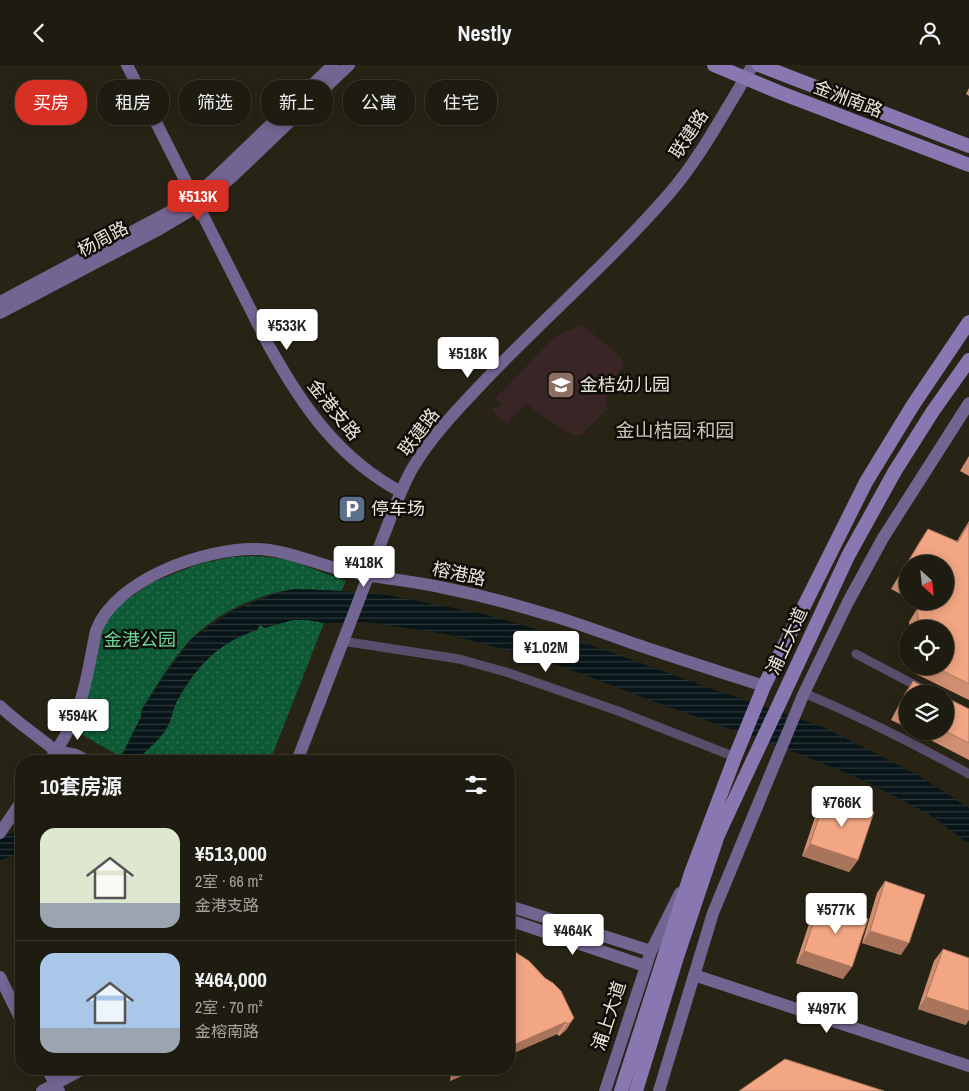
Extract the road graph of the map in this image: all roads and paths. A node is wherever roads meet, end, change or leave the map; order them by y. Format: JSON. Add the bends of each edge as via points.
{"nodes":[{"id":1,"x":127,"y":65,"type":"edge"},
{"id":2,"x":333,"y":65,"type":"edge"},
{"id":3,"x":349,"y":65,"type":"edge"},
{"id":4,"x":714,"y":65,"type":"edge"},
{"id":5,"x":753,"y":65,"type":"edge"},
{"id":6,"x":759,"y":65,"type":"edge"},
{"id":7,"x":745,"y":78,"type":"junction"},
{"id":8,"x":969,"y":146,"type":"edge"},
{"id":9,"x":969,"y":165,"type":"edge"},
{"id":10,"x":196,"y":201,"type":"junction"},
{"id":11,"x":0,"y":301,"type":"edge"},
{"id":12,"x":0,"y":313,"type":"edge"},
{"id":13,"x":969,"y":322,"type":"edge"},
{"id":14,"x":969,"y":360,"type":"edge"},
{"id":15,"x":969,"y":403,"type":"edge"},
{"id":16,"x":401,"y":492,"type":"junction"},
{"id":17,"x":368,"y":575,"type":"junction"},
{"id":18,"x":342,"y":641,"type":"junction"},
{"id":19,"x":856,"y":654,"type":"dead end"},
{"id":20,"x":915,"y":685,"type":"edge"},
{"id":21,"x":764,"y":686,"type":"junction"},
{"id":22,"x":804,"y":693,"type":"junction"},
{"id":23,"x":0,"y":706,"type":"edge"},
{"id":24,"x":52,"y":755,"type":"edge"},
{"id":25,"x":54,"y":755,"type":"edge"},
{"id":26,"x":299,"y":755,"type":"edge"},
{"id":27,"x":735,"y":757,"type":"junction"},
{"id":28,"x":969,"y":774,"type":"edge"},
{"id":29,"x":15,"y":811,"type":"edge"},
{"id":30,"x":0,"y":833,"type":"edge"},
{"id":31,"x":691,"y":873,"type":"junction"},
{"id":32,"x":515,"y":908,"type":"edge"},
{"id":33,"x":515,"y":923,"type":"edge"},
{"id":34,"x":651,"y":951,"type":"junction"},
{"id":35,"x":645,"y":966,"type":"junction"},
{"id":36,"x":694,"y":975,"type":"junction"},
{"id":37,"x":0,"y":977,"type":"edge"},
{"id":38,"x":15,"y":1007,"type":"edge"},
{"id":39,"x":969,"y":1066,"type":"edge"},
{"id":40,"x":50,"y":1075,"type":"edge"},
{"id":41,"x":75,"y":1075,"type":"edge"},
{"id":42,"x":57,"y":1088,"type":"edge"},
{"id":43,"x":42,"y":1091,"type":"edge"},
{"id":44,"x":605,"y":1091,"type":"edge"},
{"id":45,"x":622,"y":1091,"type":"edge"},
{"id":46,"x":636,"y":1091,"type":"edge"},
{"id":47,"x":659,"y":1091,"type":"edge"}],
"edges":[{"from":1,"to":10,"type":"main road","name":"金港支路"},
{"from":2,"to":10,"type":"main road","name":"杨周路"},
{"from":3,"to":10,"type":"main road","name":"杨周路","via":[[232,176]]},
{"from":4,"to":7,"type":"main road","name":"金洲南路"},
{"from":5,"to":7,"type":"main road","name":"联建路"},
{"from":6,"to":8,"type":"main road","name":"金洲南路"},
{"from":7,"to":9,"type":"main road","name":"金洲南路"},
{"from":7,"to":16,"type":"main road","name":"联建路","via":[[670,194],[459,408],[419,459]]},
{"from":10,"to":11,"type":"main road","name":"杨周路"},
{"from":10,"to":12,"type":"main road","name":"杨周路","via":[[156,231]]},
{"from":10,"to":16,"type":"main road","name":"金港支路","via":[[269,346],[307,407],[355,461]]},
{"from":13,"to":21,"type":"main road","name":"浦上大道","via":[[866,482]]},
{"from":14,"to":46,"type":"main road","name":"浦上大道","via":[[900,463],[848,555],[718,835]]},
{"from":15,"to":22,"type":"main road","via":[[876,551]]},
{"from":16,"to":17,"type":"main road","name":"联建路"},
{"from":17,"to":18,"type":"main road","name":"联建路"},
{"from":17,"to":21,"type":"main road","name":"榕港路","via":[[440,587],[546,614]]},
{"from":17,"to":25,"type":"main road","name":"榕港路","via":[[317,564],[279,551],[256,549],[209,554],[175,566],[133,587],[116,600],[99,624],[81,700]]},
{"from":18,"to":26,"type":"main road","name":"联建路"},
{"from":18,"to":27,"type":"street","via":[[460,659],[509,673]]},
{"from":19,"to":20,"type":"street"},
{"from":21,"to":27,"type":"main road","name":"浦上大道"},
{"from":22,"to":28,"type":"street","via":[[905,739]]},
{"from":22,"to":36,"type":"main road","via":[[714,913]]},
{"from":23,"to":24,"type":"main road"},
{"from":27,"to":31,"type":"main road","name":"浦上大道"},
{"from":29,"to":30,"type":"main road"},
{"from":31,"to":34,"type":"main road","name":"浦上大道"},
{"from":31,"to":45,"type":"main road","name":"浦上大道"},
{"from":32,"to":34,"type":"main road"},
{"from":33,"to":35,"type":"main road"},
{"from":34,"to":35,"type":"main road","name":"浦上大道"},
{"from":35,"to":44,"type":"main road","name":"浦上大道"},
{"from":36,"to":39,"type":"main road"},
{"from":36,"to":47,"type":"main road"},
{"from":37,"to":38,"type":"main road"},
{"from":40,"to":42,"type":"main road"},
{"from":41,"to":42,"type":"main road"},
{"from":42,"to":43,"type":"main road"}]}
